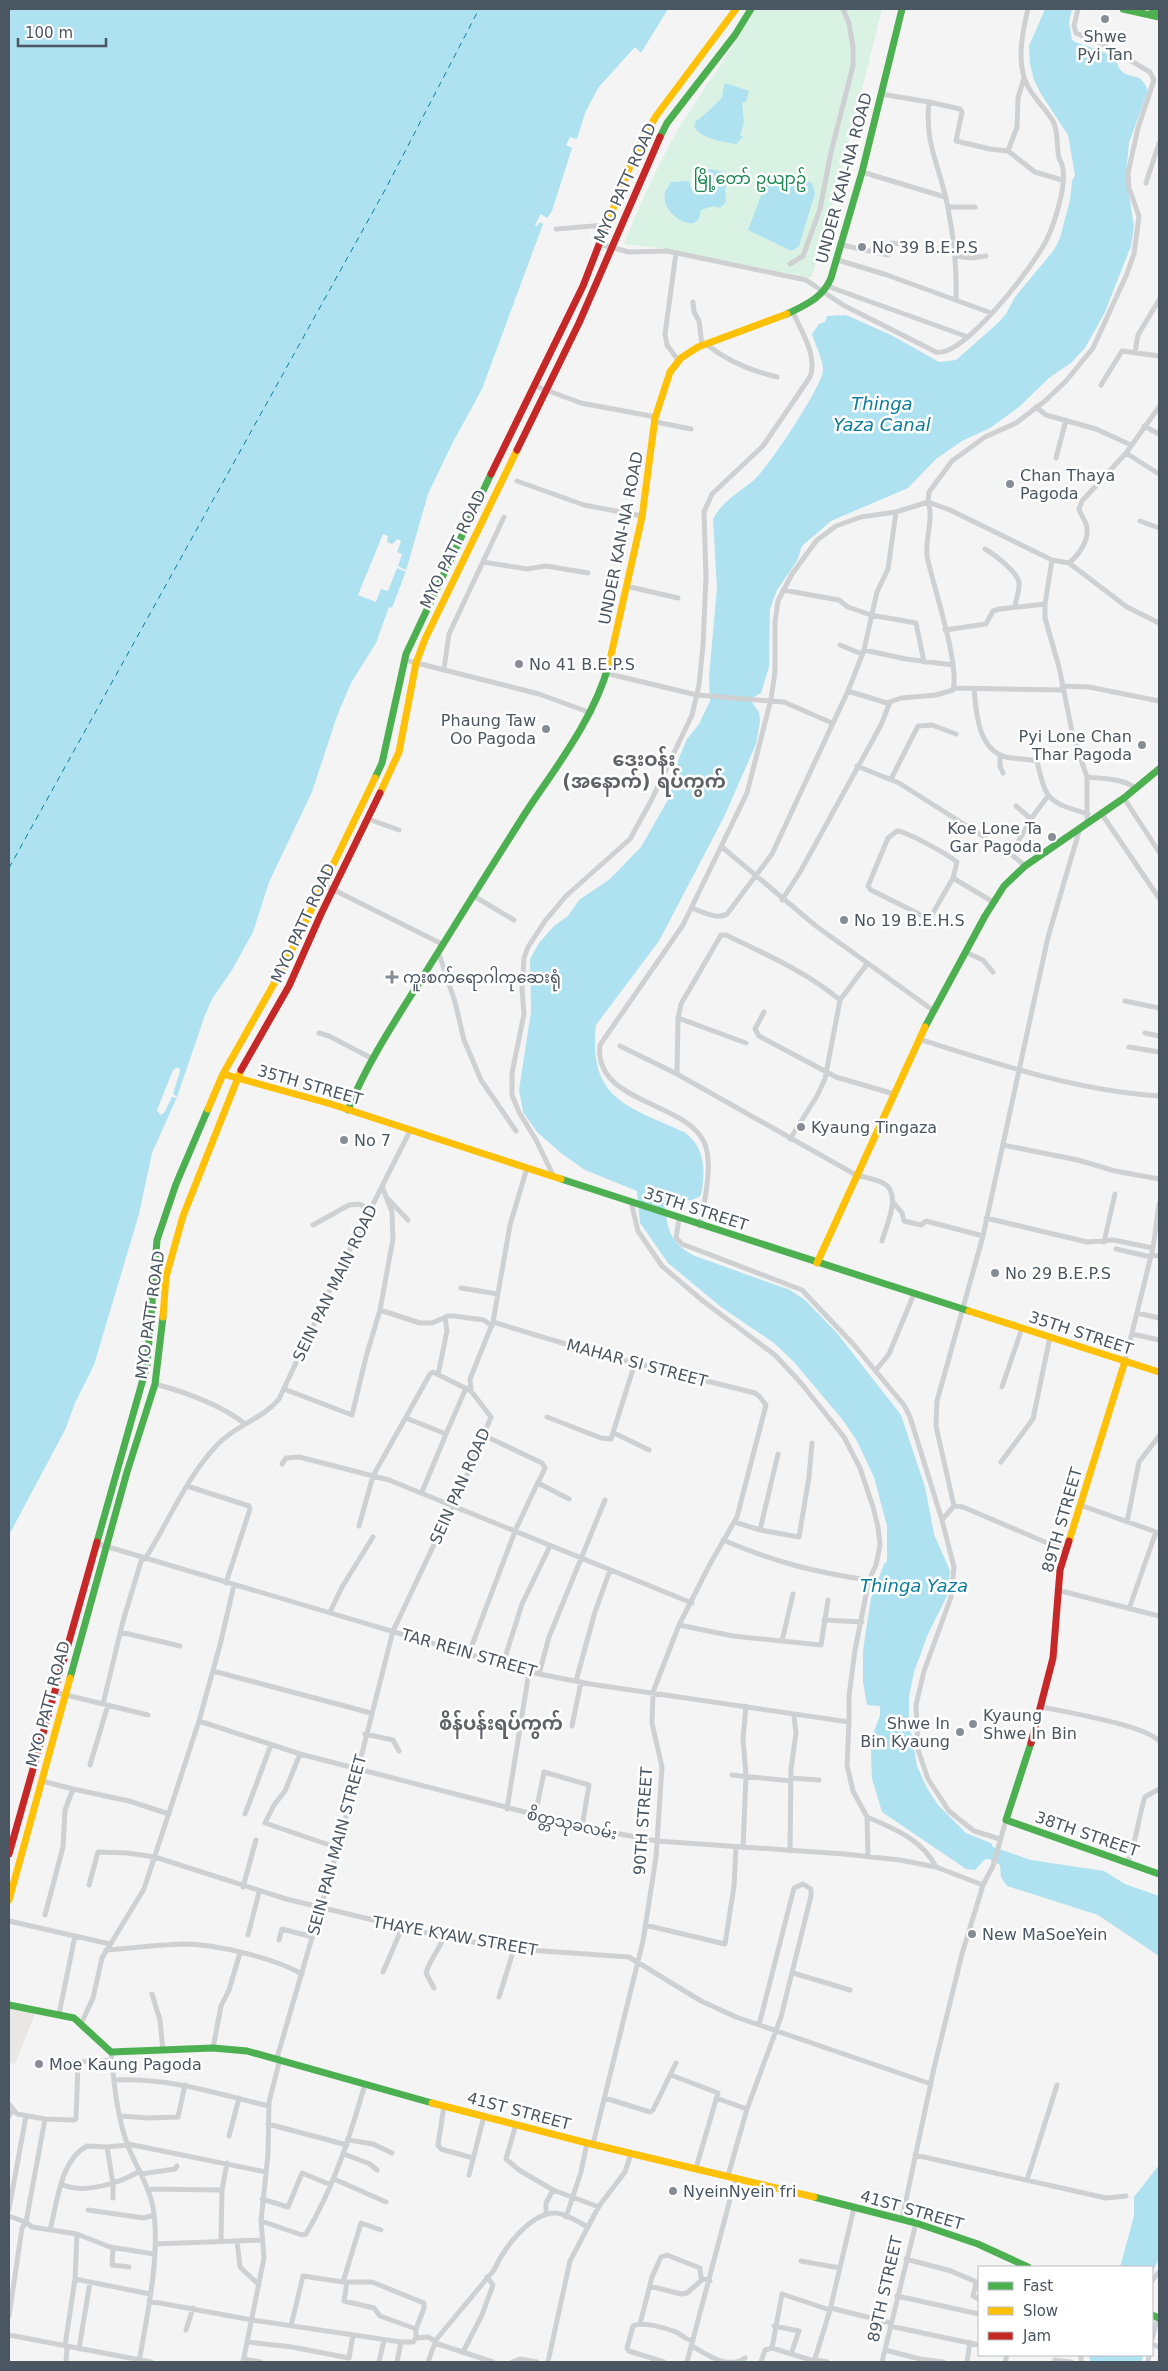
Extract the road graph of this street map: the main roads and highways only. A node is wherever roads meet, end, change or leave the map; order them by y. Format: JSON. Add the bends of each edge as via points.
{"nodes":[{"id":1,"x":736,"y":9,"type":"edge"},
{"id":2,"x":751,"y":9,"type":"edge"},
{"id":3,"x":902,"y":9,"type":"edge"},
{"id":4,"x":1123,"y":9,"type":"edge"},
{"id":5,"x":1159,"y":10,"type":"edge"},
{"id":6,"x":1151,"y":11,"type":"edge"},
{"id":7,"x":1159,"y":17,"type":"edge"},
{"id":8,"x":711,"y":44,"type":"junction"},
{"id":9,"x":722,"y":52,"type":"junction"},
{"id":10,"x":474,"y":508,"type":"junction"},
{"id":11,"x":487,"y":513,"type":"junction"},
{"id":12,"x":385,"y":756,"type":"junction"},
{"id":13,"x":396,"y":760,"type":"junction"},
{"id":14,"x":1159,"y":769,"type":"edge"},
{"id":15,"x":223,"y":1074,"type":"junction"},
{"id":16,"x":237,"y":1078,"type":"junction"},
{"id":17,"x":348,"y":1110,"type":"junction"},
{"id":18,"x":817,"y":1263,"type":"junction"},
{"id":19,"x":1124,"y":1361,"type":"junction"},
{"id":20,"x":147,"y":1365,"type":"junction"},
{"id":21,"x":158,"y":1367,"type":"junction"},
{"id":22,"x":1159,"y":1372,"type":"edge"},
{"id":23,"x":63,"y":1660,"type":"junction"},
{"id":24,"x":73,"y":1662,"type":"junction"},
{"id":25,"x":1006,"y":1820,"type":"joint"},
{"id":26,"x":9,"y":1854,"type":"edge"},
{"id":27,"x":20,"y":1857,"type":"junction"},
{"id":28,"x":1159,"y":1874,"type":"edge"},
{"id":29,"x":9,"y":1900,"type":"edge"},
{"id":30,"x":9,"y":2005,"type":"edge"},
{"id":31,"x":1026,"y":2266,"type":"edge"}],
"edges":[{"from":1,"to":8,"type":"main road","name":"MYO PATT ROAD"},
{"from":2,"to":9,"type":"main road","name":"MYO PATT ROAD"},
{"from":3,"to":17,"type":"main road","name":"UNDER KAN-NA ROAD","via":[[838,260],[825,289],[794,312],[704,345],[678,360],[666,383],[657,419],[642,516],[613,654],[600,694],[591,713],[471,895],[373,1059]]},
{"from":4,"to":6,"type":"main road"},
{"from":5,"to":6,"type":"main road"},
{"from":6,"to":7,"type":"main road"},
{"from":8,"to":9,"type":"main road"},
{"from":8,"to":10,"type":"main road","name":"MYO PATT ROAD","via":[[656,116],[635,154],[583,286]]},
{"from":9,"to":11,"type":"main road","name":"MYO PATT ROAD","via":[[667,123],[648,160],[580,323]]},
{"from":10,"to":11,"type":"main road"},
{"from":10,"to":12,"type":"main road","name":"MYO PATT ROAD","via":[[412,640]]},
{"from":11,"to":13,"type":"main road","name":"MYO PATT ROAD","via":[[416,663]]},
{"from":12,"to":13,"type":"main road"},
{"from":12,"to":15,"type":"main road","name":"MYO PATT ROAD","via":[[284,966]]},
{"from":13,"to":16,"type":"main road","name":"MYO PATT ROAD","via":[[289,986]]},
{"from":14,"to":18,"type":"main road","via":[[1124,798],[1025,866],[1010,879],[993,902],[919,1039]]},
{"from":15,"to":16,"type":"main road","name":"35TH STREET"},
{"from":15,"to":20,"type":"main road","name":"MYO PATT ROAD","via":[[176,1184],[158,1240]]},
{"from":16,"to":17,"type":"main road","name":"35TH STREET"},
{"from":16,"to":21,"type":"main road","name":"MYO PATT ROAD","via":[[173,1247],[166,1278]]},
{"from":17,"to":18,"type":"main road","name":"35TH STREET"},
{"from":18,"to":19,"type":"main road","name":"35TH STREET"},
{"from":19,"to":22,"type":"main road","name":"35TH STREET"},
{"from":19,"to":25,"type":"main road","name":"89TH STREET","via":[[1066,1551],[1057,1590],[1055,1652],[1042,1707]]},
{"from":20,"to":21,"type":"main road"},
{"from":20,"to":23,"type":"main road","name":"MYO PATT ROAD"},
{"from":21,"to":24,"type":"main road","name":"MYO PATT ROAD"},
{"from":23,"to":24,"type":"main road"},
{"from":23,"to":26,"type":"main road","name":"MYO PATT ROAD"},
{"from":24,"to":27,"type":"main road","name":"MYO PATT ROAD"},
{"from":25,"to":28,"type":"main road","name":"38TH STREET"},
{"from":26,"to":27,"type":"main road"},
{"from":27,"to":29,"type":"main road","name":"MYO PATT ROAD"},
{"from":30,"to":31,"type":"main road","name":"41ST STREET","via":[[74,2018],[111,2056],[213,2048],[248,2051],[590,2144],[902,2219],[978,2244]]}]}
